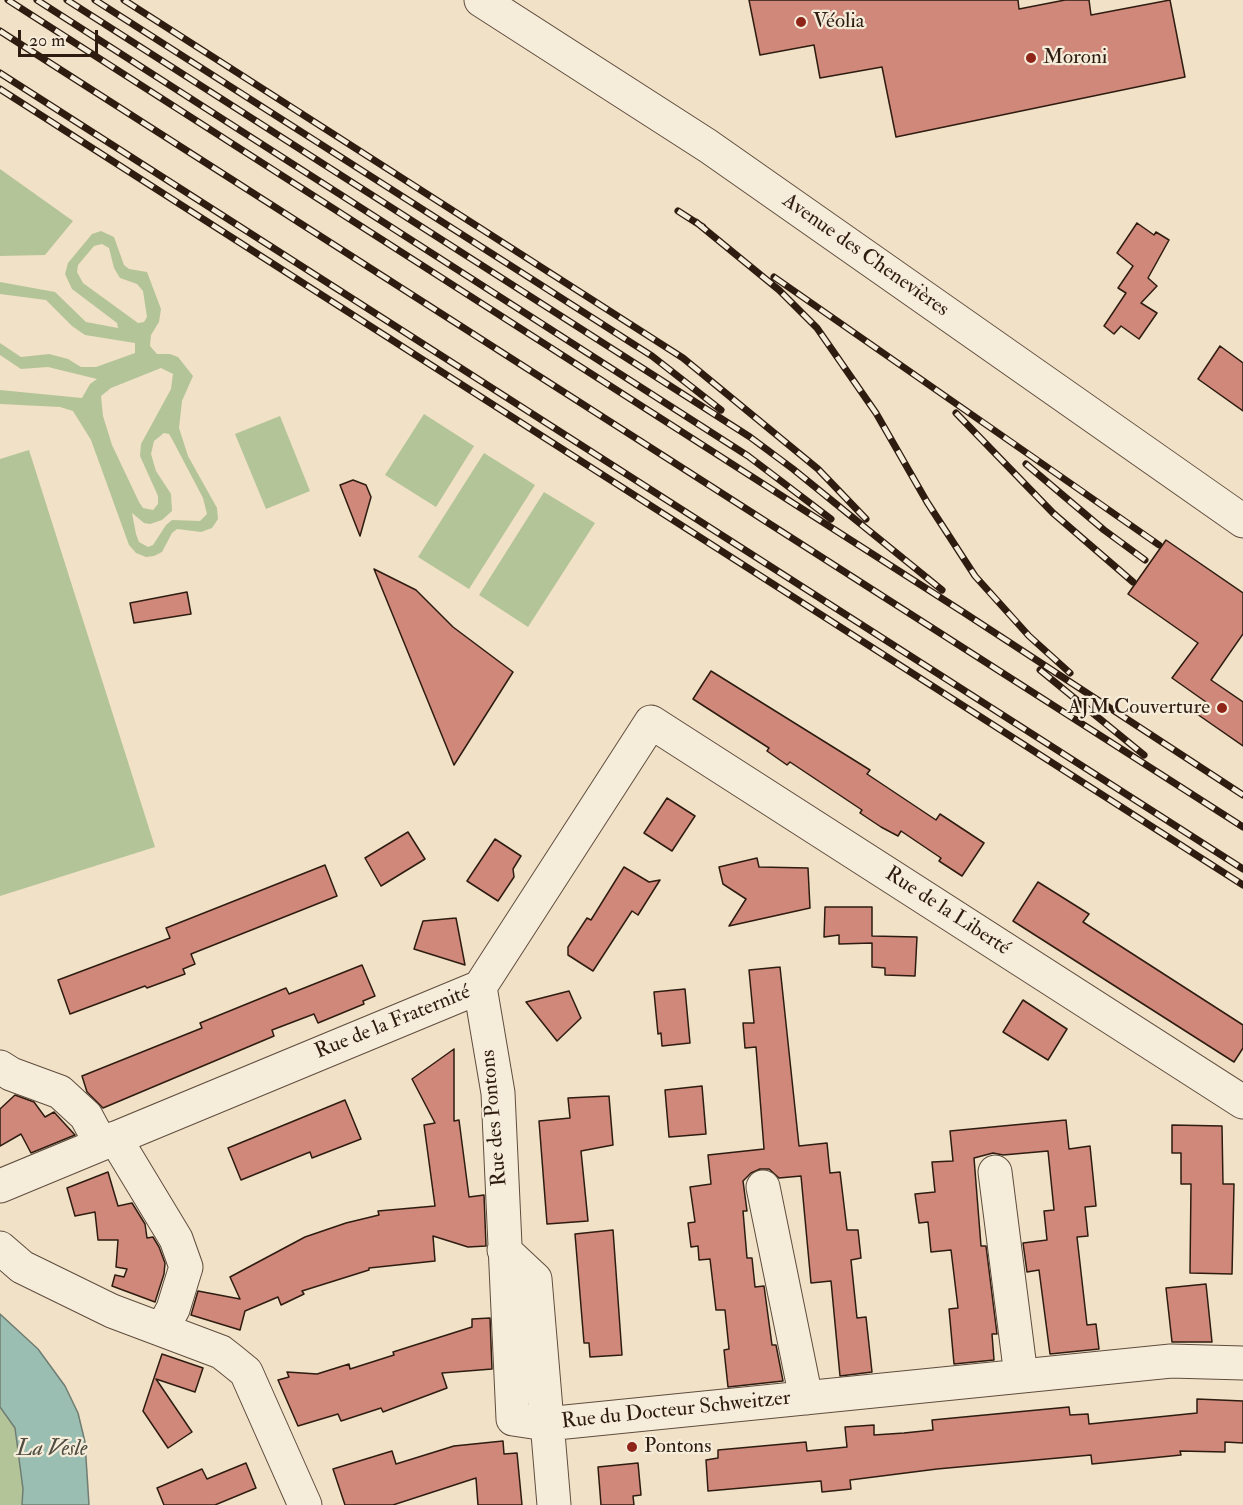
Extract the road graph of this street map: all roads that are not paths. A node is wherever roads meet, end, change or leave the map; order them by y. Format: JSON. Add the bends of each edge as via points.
{"nodes":[{"id":1,"x":481,"y":0,"type":"edge"},
{"id":2,"x":1243,"y":521,"type":"edge"},
{"id":3,"x":651,"y":723,"type":"joint"},
{"id":4,"x":480,"y":987,"type":"junction"},
{"id":5,"x":0,"y":1067,"type":"edge"},
{"id":6,"x":1243,"y":1102,"type":"edge"},
{"id":7,"x":108,"y":1141,"type":"junction"},
{"id":8,"x":995,"y":1172,"type":"dead end"},
{"id":9,"x":0,"y":1186,"type":"edge"},
{"id":10,"x":763,"y":1187,"type":"dead end"},
{"id":11,"x":0,"y":1248,"type":"edge"},
{"id":12,"x":162,"y":1329,"type":"junction"},
{"id":13,"x":1243,"y":1363,"type":"edge"},
{"id":14,"x":1021,"y":1377,"type":"junction"},
{"id":15,"x":806,"y":1398,"type":"junction"},
{"id":16,"x":546,"y":1424,"type":"junction"},
{"id":17,"x":304,"y":1505,"type":"edge"},
{"id":18,"x":554,"y":1505,"type":"edge"}],
"edges":[{"from":1,"to":2,"type":"street","name":"Avenue des Chenevières","via":[[708,146]]},
{"from":3,"to":4,"type":"street","name":"Rue de la Fraternité"},
{"from":3,"to":6,"type":"street","name":"Rue de la Liberté"},
{"from":4,"to":7,"type":"street","name":"Rue de la Fraternité"},
{"from":4,"to":16,"type":"street","name":"Rue des Pontons","via":[[498,1093],[504,1250],[535,1279]]},
{"from":5,"to":7,"type":"street","via":[[60,1092]]},
{"from":7,"to":9,"type":"street","name":"Rue de la Fraternité"},
{"from":7,"to":12,"type":"street","via":[[176,1239],[186,1267],[173,1309]]},
{"from":8,"to":14,"type":"street"},
{"from":10,"to":15,"type":"street","name":"Rue du Docteur Schweitzer"},
{"from":11,"to":12,"type":"street","via":[[22,1267],[112,1311]]},
{"from":12,"to":17,"type":"street","via":[[221,1352],[246,1372]]},
{"from":13,"to":14,"type":"street","name":"Rue du Docteur Schweitzer","via":[[1171,1361]]},
{"from":14,"to":15,"type":"street","name":"Rue du Docteur Schweitzer"},
{"from":15,"to":16,"type":"street","name":"Rue du Docteur Schweitzer"},
{"from":16,"to":18,"type":"street","name":"Rue des Pontons"}]}
